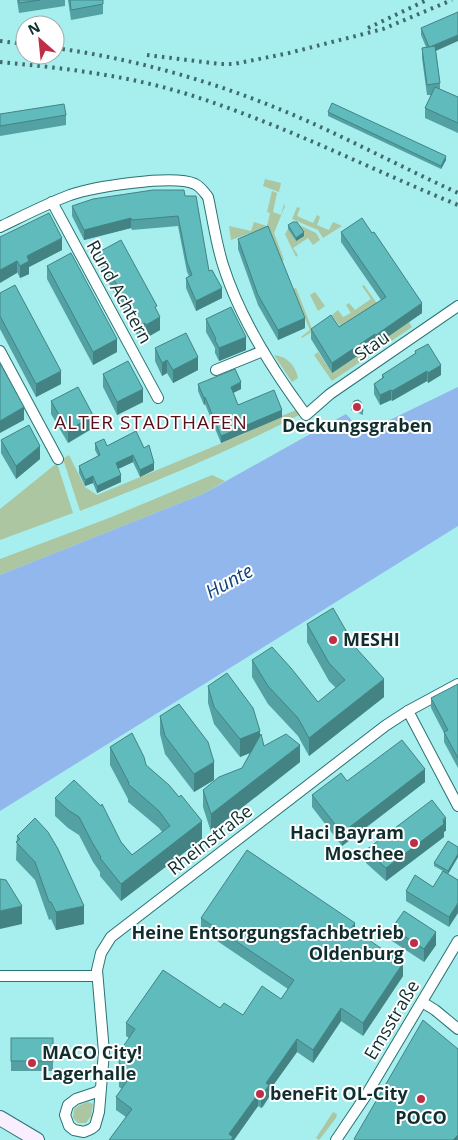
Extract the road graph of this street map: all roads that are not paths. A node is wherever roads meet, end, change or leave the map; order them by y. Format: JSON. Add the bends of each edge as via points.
{"nodes":[{"id":1,"x":52,"y":202,"type":"junction"},
{"id":2,"x":0,"y":227,"type":"edge"},
{"id":3,"x":458,"y":306,"type":"edge"},
{"id":4,"x":0,"y":351,"type":"edge"},
{"id":5,"x":263,"y":351,"type":"junction"},
{"id":6,"x":216,"y":370,"type":"dead end"},
{"id":7,"x":158,"y":398,"type":"dead end"},
{"id":8,"x":58,"y":459,"type":"dead end"},
{"id":9,"x":458,"y":684,"type":"edge"},
{"id":10,"x":408,"y":711,"type":"junction"},
{"id":11,"x":458,"y":806,"type":"edge"},
{"id":12,"x":458,"y":942,"type":"edge"},
{"id":13,"x":0,"y":976,"type":"edge"},
{"id":14,"x":97,"y":976,"type":"junction"},
{"id":15,"x":422,"y":1002,"type":"junction"},
{"id":16,"x":458,"y":1029,"type":"edge"},
{"id":17,"x":101,"y":1088,"type":"junction"},
{"id":18,"x":0,"y":1118,"type":"edge"},
{"id":19,"x":37,"y":1140,"type":"edge"},
{"id":20,"x":336,"y":1140,"type":"edge"}],
"edges":[{"from":1,"to":2,"type":"street"},
{"from":1,"to":5,"type":"street","via":[[72,194],[121,184],[186,181],[196,184],[208,197],[223,265]]},
{"from":1,"to":7,"type":"street","name":"Rund Achtern"},
{"from":3,"to":5,"type":"street","name":"Stau","via":[[330,394],[306,415]]},
{"from":4,"to":8,"type":"street"},
{"from":5,"to":6,"type":"street"},
{"from":9,"to":10,"type":"street","name":"Rheinstraße"},
{"from":10,"to":11,"type":"street"},
{"from":10,"to":14,"type":"street","name":"Rheinstraße","via":[[118,931],[101,953]]},
{"from":12,"to":15,"type":"street","name":"Emsstraße"},
{"from":13,"to":14,"type":"street"},
{"from":14,"to":17,"type":"street","name":"Rheinstraße","via":[[104,1052]]},
{"from":15,"to":16,"type":"street"},
{"from":15,"to":20,"type":"street","name":"Emsstraße"},
{"from":17,"to":17,"type":"street","name":"Rheinstraße","via":[[68,1106],[65,1115],[74,1130],[84,1132],[95,1126]]},
{"from":18,"to":19,"type":"street"}]}
